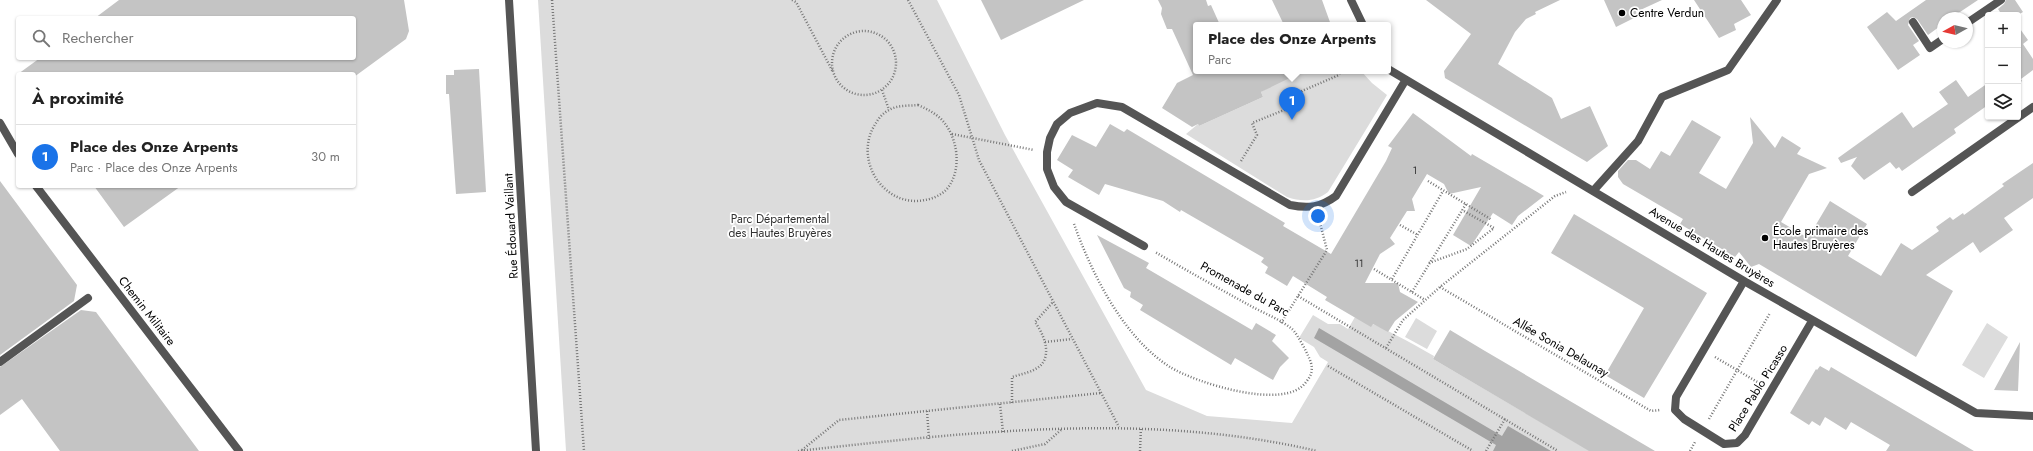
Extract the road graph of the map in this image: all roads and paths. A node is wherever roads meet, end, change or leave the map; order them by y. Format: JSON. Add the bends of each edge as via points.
{"nodes":[{"id":1,"x":509,"y":0,"type":"edge"},
{"id":2,"x":552,"y":0,"type":"edge"},
{"id":3,"x":792,"y":0,"type":"edge"},
{"id":4,"x":908,"y":0,"type":"edge"},
{"id":5,"x":1351,"y":0,"type":"edge"},
{"id":6,"x":1777,"y":0,"type":"edge"},
{"id":7,"x":2001,"y":0,"type":"edge"},
{"id":8,"x":1973,"y":19,"type":"edge"},
{"id":9,"x":1362,"y":22,"type":"edge"},
{"id":10,"x":1912,"y":22,"type":"dead end"},
{"id":11,"x":1937,"y":44,"type":"edge"},
{"id":12,"x":1391,"y":71,"type":"edge"},
{"id":13,"x":834,"y":74,"type":"junction"},
{"id":14,"x":1339,"y":74,"type":"edge"},
{"id":15,"x":1405,"y":81,"type":"junction"},
{"id":16,"x":882,"y":90,"type":"junction"},
{"id":17,"x":2033,"y":107,"type":"edge"},
{"id":18,"x":889,"y":110,"type":"junction"},
{"id":19,"x":0,"y":123,"type":"edge"},
{"id":20,"x":952,"y":134,"type":"junction"},
{"id":21,"x":972,"y":138,"type":"junction"},
{"id":22,"x":16,"y":151,"type":"edge"},
{"id":23,"x":1047,"y":152,"type":"junction"},
{"id":24,"x":1241,"y":161,"type":"dead end"},
{"id":25,"x":1428,"y":181,"type":"dead end"},
{"id":26,"x":1584,"y":184,"type":"junction"},
{"id":27,"x":38,"y":188,"type":"edge"},
{"id":28,"x":1594,"y":190,"type":"junction"},
{"id":29,"x":1443,"y":191,"type":"junction"},
{"id":30,"x":1912,"y":192,"type":"dead end"},
{"id":31,"x":1066,"y":202,"type":"junction"},
{"id":32,"x":1466,"y":204,"type":"junction"},
{"id":33,"x":1315,"y":207,"type":"junction"},
{"id":34,"x":1462,"y":210,"type":"junction"},
{"id":35,"x":1492,"y":220,"type":"dead end"},
{"id":36,"x":1400,"y":225,"type":"dead end"},
{"id":37,"x":1418,"y":235,"type":"junction"},
{"id":38,"x":1144,"y":246,"type":"joint"},
{"id":39,"x":1429,"y":263,"type":"junction"},
{"id":40,"x":1374,"y":269,"type":"dead end"},
{"id":41,"x":1392,"y":279,"type":"dead end"},
{"id":42,"x":1744,"y":281,"type":"junction"},
{"id":43,"x":1440,"y":287,"type":"junction"},
{"id":44,"x":1412,"y":292,"type":"junction"},
{"id":45,"x":1298,"y":296,"type":"junction"},
{"id":46,"x":88,"y":298,"type":"dead end"},
{"id":47,"x":1425,"y":300,"type":"junction"},
{"id":48,"x":1778,"y":300,"type":"junction"},
{"id":49,"x":1053,"y":302,"type":"junction"},
{"id":50,"x":1812,"y":321,"type":"junction"},
{"id":51,"x":1281,"y":323,"type":"junction"},
{"id":52,"x":1072,"y":339,"type":"junction"},
{"id":53,"x":1045,"y":342,"type":"junction"},
{"id":54,"x":1386,"y":348,"type":"junction"},
{"id":55,"x":1704,"y":350,"type":"junction"},
{"id":56,"x":0,"y":362,"type":"edge"},
{"id":57,"x":1328,"y":366,"type":"dead end"},
{"id":58,"x":1737,"y":370,"type":"junction"},
{"id":59,"x":1771,"y":391,"type":"junction"},
{"id":60,"x":1101,"y":393,"type":"junction"},
{"id":61,"x":1012,"y":403,"type":"junction"},
{"id":62,"x":1000,"y":404,"type":"junction"},
{"id":63,"x":1675,"y":410,"type":"junction"},
{"id":64,"x":927,"y":411,"type":"junction"},
{"id":65,"x":2033,"y":416,"type":"edge"},
{"id":66,"x":1505,"y":419,"type":"junction"},
{"id":67,"x":1119,"y":427,"type":"junction"},
{"id":68,"x":1141,"y":427,"type":"junction"},
{"id":69,"x":1061,"y":430,"type":"junction"},
{"id":70,"x":1702,"y":430,"type":"junction"},
{"id":71,"x":1003,"y":432,"type":"junction"},
{"id":72,"x":929,"y":439,"type":"junction"},
{"id":73,"x":824,"y":450,"type":"edge"},
{"id":74,"x":239,"y":451,"type":"edge"},
{"id":75,"x":536,"y":451,"type":"edge"},
{"id":76,"x":584,"y":451,"type":"edge"},
{"id":77,"x":798,"y":451,"type":"edge"},
{"id":78,"x":802,"y":451,"type":"edge"},
{"id":79,"x":1012,"y":451,"type":"edge"},
{"id":80,"x":1140,"y":451,"type":"edge"},
{"id":81,"x":1316,"y":451,"type":"edge"},
{"id":82,"x":1473,"y":451,"type":"edge"},
{"id":83,"x":1486,"y":451,"type":"edge"},
{"id":84,"x":1558,"y":451,"type":"edge"},
{"id":85,"x":1690,"y":451,"type":"edge"}],
"edges":[{"from":1,"to":75,"type":"street","name":"Rue Édouard Vaillant"},
{"from":2,"to":76,"type":"path"},
{"from":3,"to":13,"type":"path","via":[[796,2]]},
{"from":4,"to":21,"type":"path","via":[[959,95]]},
{"from":5,"to":9,"type":"street"},
{"from":6,"to":28,"type":"street","via":[[1728,70],[1662,97],[1638,141]]},
{"from":7,"to":8,"type":"street"},
{"from":10,"to":11,"type":"street","via":[[1930,48]]},
{"from":12,"to":15,"type":"street","name":"Avenue des Hautes Bruyères"},
{"from":13,"to":16,"type":"path","via":[[845,89],[854,94],[873,94]]},
{"from":13,"to":16,"type":"path","via":[[834,52],[848,35],[858,31],[879,35],[893,51],[896,62],[892,78]]},
{"from":14,"to":24,"type":"path","via":[[1302,91],[1294,106],[1252,123],[1257,135]]},
{"from":15,"to":26,"type":"street","name":"Avenue des Hautes Bruyères"},
{"from":15,"to":33,"type":"street","via":[[1336,196],[1327,203]]},
{"from":16,"to":18,"type":"path"},
{"from":17,"to":30,"type":"street"},
{"from":18,"to":20,"type":"path","via":[[918,105],[933,112]]},
{"from":18,"to":20,"type":"path","via":[[878,119],[870,134],[868,162],[875,177],[888,192],[904,200],[932,199],[946,190],[955,173],[957,161]]},
{"from":19,"to":22,"type":"street"},
{"from":20,"to":21,"type":"path"},
{"from":21,"to":23,"type":"path"},
{"from":21,"to":49,"type":"path","via":[[979,160]]},
{"from":23,"to":31,"type":"street","via":[[1047,169],[1054,187]]},
{"from":23,"to":33,"type":"street","via":[[1057,124],[1070,113],[1097,103],[1122,107],[1290,206]]},
{"from":25,"to":29,"type":"path"},
{"from":26,"to":28,"type":"street","name":"Avenue des Hautes Bruyères"},
{"from":26,"to":43,"type":"path","via":[[1555,196]]},
{"from":27,"to":74,"type":"street","name":"Chemin Militaire"},
{"from":28,"to":42,"type":"street","name":"Avenue des Hautes Bruyères"},
{"from":29,"to":32,"type":"path"},
{"from":29,"to":37,"type":"path"},
{"from":31,"to":38,"type":"street"},
{"from":31,"to":51,"type":"path","name":"Promenade du Parc","via":[[1081,241],[1114,306],[1142,344],[1170,367],[1215,387],[1268,395],[1295,390],[1304,385],[1311,376],[1312,368],[1292,330]]},
{"from":32,"to":34,"type":"path"},
{"from":32,"to":35,"type":"path"},
{"from":33,"to":45,"type":"path","via":[[1328,250]]},
{"from":34,"to":39,"type":"path"},
{"from":34,"to":39,"type":"path","via":[[1494,228],[1467,249]]},
{"from":36,"to":37,"type":"path"},
{"from":37,"to":41,"type":"path"},
{"from":38,"to":51,"type":"path","name":"Promenade du Parc"},
{"from":39,"to":44,"type":"path"},
{"from":40,"to":44,"type":"path"},
{"from":42,"to":48,"type":"street","name":"Avenue des Hautes Bruyères"},
{"from":42,"to":55,"type":"street"},
{"from":43,"to":47,"type":"path"},
{"from":43,"to":63,"type":"path","name":"Allée Sonia Delaunay","via":[[1651,411]]},
{"from":44,"to":47,"type":"path"},
{"from":45,"to":51,"type":"path"},
{"from":45,"to":54,"type":"path"},
{"from":46,"to":56,"type":"street"},
{"from":47,"to":54,"type":"path","via":[[1402,320]]},
{"from":48,"to":50,"type":"street","name":"Avenue des Hautes Bruyères"},
{"from":48,"to":58,"type":"path"},
{"from":49,"to":52,"type":"path"},
{"from":49,"to":53,"type":"path","via":[[1035,322],[1042,331]]},
{"from":50,"to":59,"type":"street","name":"Place Pablo Picasso"},
{"from":50,"to":65,"type":"street","name":"Avenue des Hautes Bruyères","via":[[1976,413]]},
{"from":52,"to":53,"type":"path"},
{"from":52,"to":60,"type":"path"},
{"from":53,"to":61,"type":"path","via":[[1046,351],[1041,365],[1012,377]]},
{"from":54,"to":66,"type":"path"},
{"from":55,"to":58,"type":"path"},
{"from":55,"to":63,"type":"street","via":[[1676,398]]},
{"from":57,"to":82,"type":"path"},
{"from":58,"to":59,"type":"path"},
{"from":58,"to":70,"type":"path"},
{"from":59,"to":70,"type":"street","name":"Place Pablo Picasso","via":[[1745,435],[1737,443],[1724,444]]},
{"from":60,"to":61,"type":"path"},
{"from":60,"to":67,"type":"path"},
{"from":61,"to":62,"type":"path"},
{"from":62,"to":64,"type":"path"},
{"from":62,"to":71,"type":"path"},
{"from":63,"to":70,"type":"street","name":"Place Pablo Picasso"},
{"from":64,"to":72,"type":"path"},
{"from":64,"to":78,"type":"path","via":[[839,420]]},
{"from":66,"to":83,"type":"path"},
{"from":66,"to":84,"type":"path"},
{"from":67,"to":68,"type":"path"},
{"from":67,"to":69,"type":"path"},
{"from":68,"to":80,"type":"path"},
{"from":68,"to":81,"type":"path","via":[[1235,436]]},
{"from":69,"to":71,"type":"path"},
{"from":69,"to":79,"type":"path","via":[[1045,444]]},
{"from":70,"to":85,"type":"path"},
{"from":71,"to":72,"type":"path"},
{"from":72,"to":73,"type":"path"},
{"from":73,"to":78,"type":"path"},
{"from":77,"to":78,"type":"path"}]}
